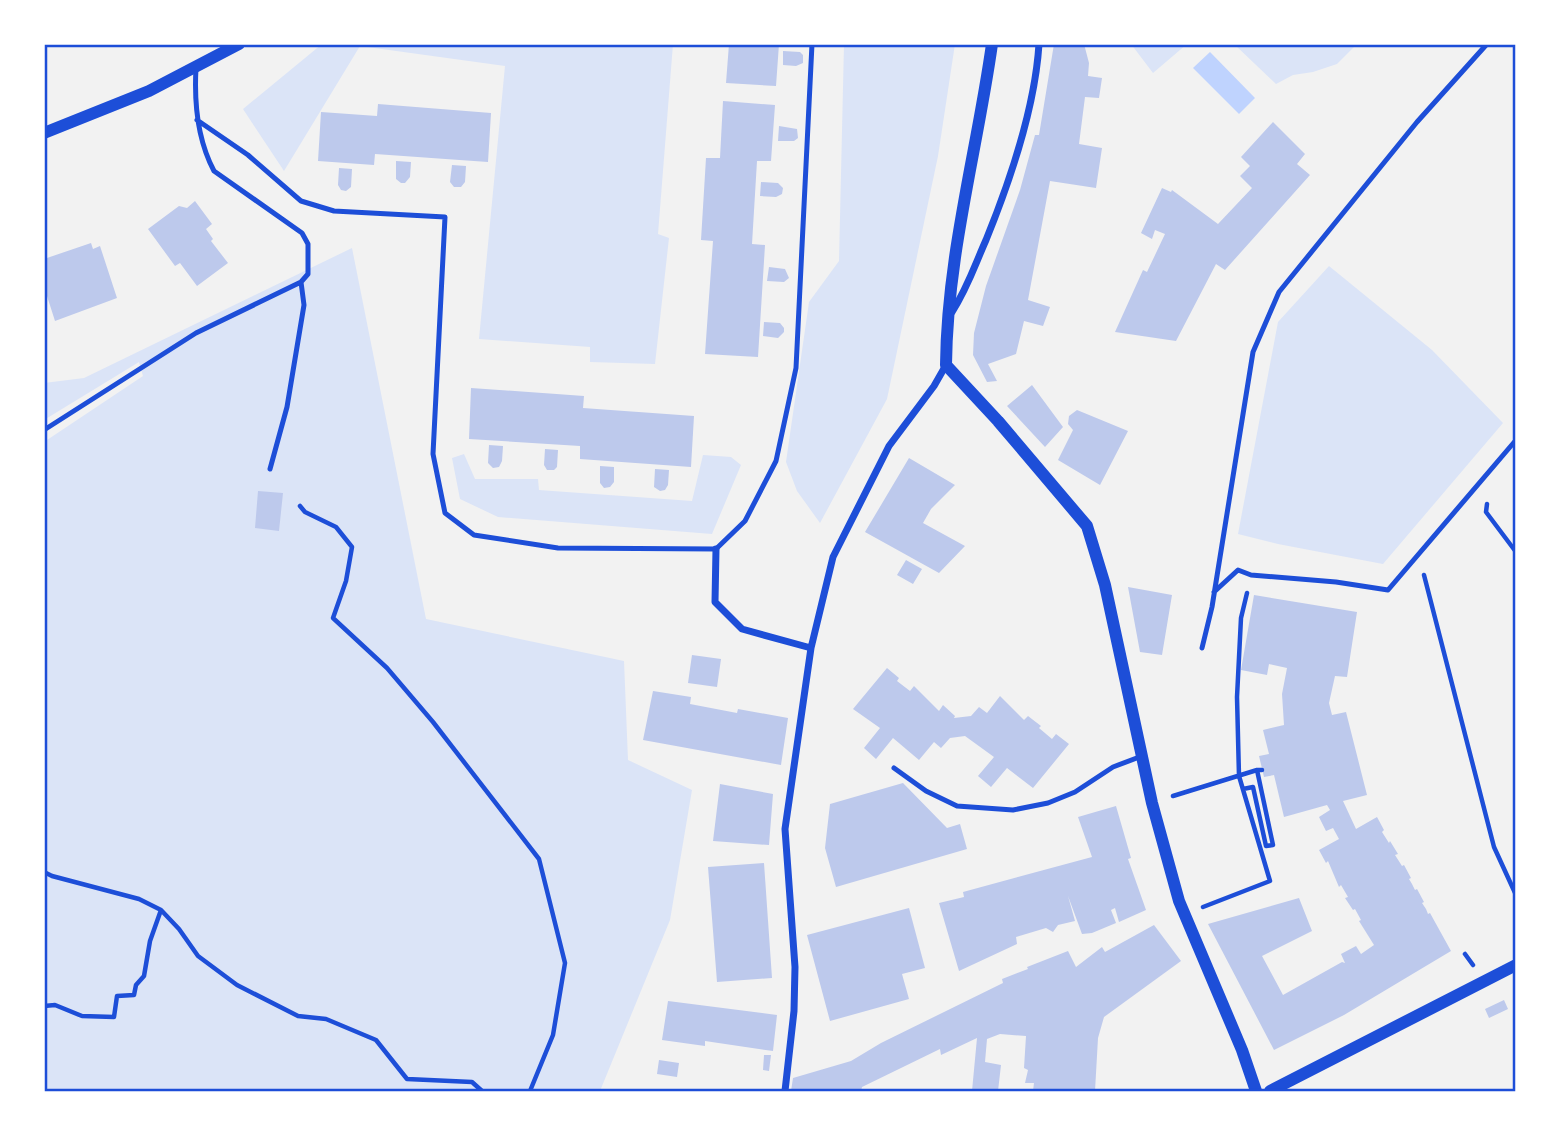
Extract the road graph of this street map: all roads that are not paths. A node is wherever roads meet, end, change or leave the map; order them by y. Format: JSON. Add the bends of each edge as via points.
{"nodes":[{"id":1,"x":239,"y":44,"type":"edge"},
{"id":2,"x":812,"y":44,"type":"edge"},
{"id":3,"x":992,"y":44,"type":"edge"},
{"id":4,"x":1038,"y":44,"type":"edge"},
{"id":5,"x":1487,"y":44,"type":"edge"},
{"id":6,"x":196,"y":65,"type":"junction"},
{"id":7,"x":197,"y":120,"type":"junction"},
{"id":8,"x":44,"y":133,"type":"edge"},
{"id":9,"x":301,"y":282,"type":"junction"},
{"id":10,"x":947,"y":319,"type":"junction"},
{"id":11,"x":946,"y":365,"type":"junction"},
{"id":12,"x":44,"y":430,"type":"edge"},
{"id":13,"x":1516,"y":440,"type":"edge"},
{"id":14,"x":270,"y":469,"type":"dead end"},
{"id":15,"x":716,"y":549,"type":"junction"},
{"id":16,"x":1214,"y":592,"type":"junction"},
{"id":17,"x":810,"y":648,"type":"junction"},
{"id":18,"x":1202,"y":648,"type":"dead end"},
{"id":19,"x":1142,"y":756,"type":"junction"},
{"id":20,"x":894,"y":768,"type":"dead end"},
{"id":21,"x":1516,"y":965,"type":"edge"},
{"id":22,"x":785,"y":1091,"type":"edge"},
{"id":23,"x":1256,"y":1091,"type":"edge"},
{"id":24,"x":1270,"y":1091,"type":"edge"}],
"edges":[{"from":1,"to":6,"type":"street"},
{"from":2,"to":15,"type":"lane","via":[[796,368],[776,461],[746,521]]},
{"from":3,"to":10,"type":"street"},
{"from":4,"to":10,"type":"street","via":[[1008,184],[967,289]]},
{"from":5,"to":16,"type":"lane","via":[[1417,122],[1279,292],[1252,352]]},
{"from":6,"to":7,"type":"lane"},
{"from":6,"to":8,"type":"street","via":[[149,91]]},
{"from":7,"to":9,"type":"lane","via":[[214,171],[303,233],[309,257],[308,274]]},
{"from":7,"to":15,"type":"lane","via":[[248,155],[301,201],[334,211],[445,217],[433,454],[445,513],[474,535],[558,548]]},
{"from":9,"to":12,"type":"lane","via":[[196,333]]},
{"from":9,"to":14,"type":"lane","via":[[304,305],[287,407]]},
{"from":10,"to":11,"type":"street"},
{"from":11,"to":17,"type":"street","via":[[889,446],[833,557]]},
{"from":11,"to":19,"type":"street","via":[[1087,526],[1105,584]]},
{"from":13,"to":16,"type":"lane","via":[[1388,590],[1238,570]]},
{"from":15,"to":17,"type":"street","via":[[715,602],[742,629]]},
{"from":16,"to":18,"type":"lane"},
{"from":17,"to":22,"type":"street","via":[[785,830],[795,967]]},
{"from":19,"to":20,"type":"lane","via":[[1113,767],[1076,792],[1013,810],[957,806]]},
{"from":19,"to":23,"type":"street","via":[[1183,915]]},
{"from":21,"to":24,"type":"street"}]}
